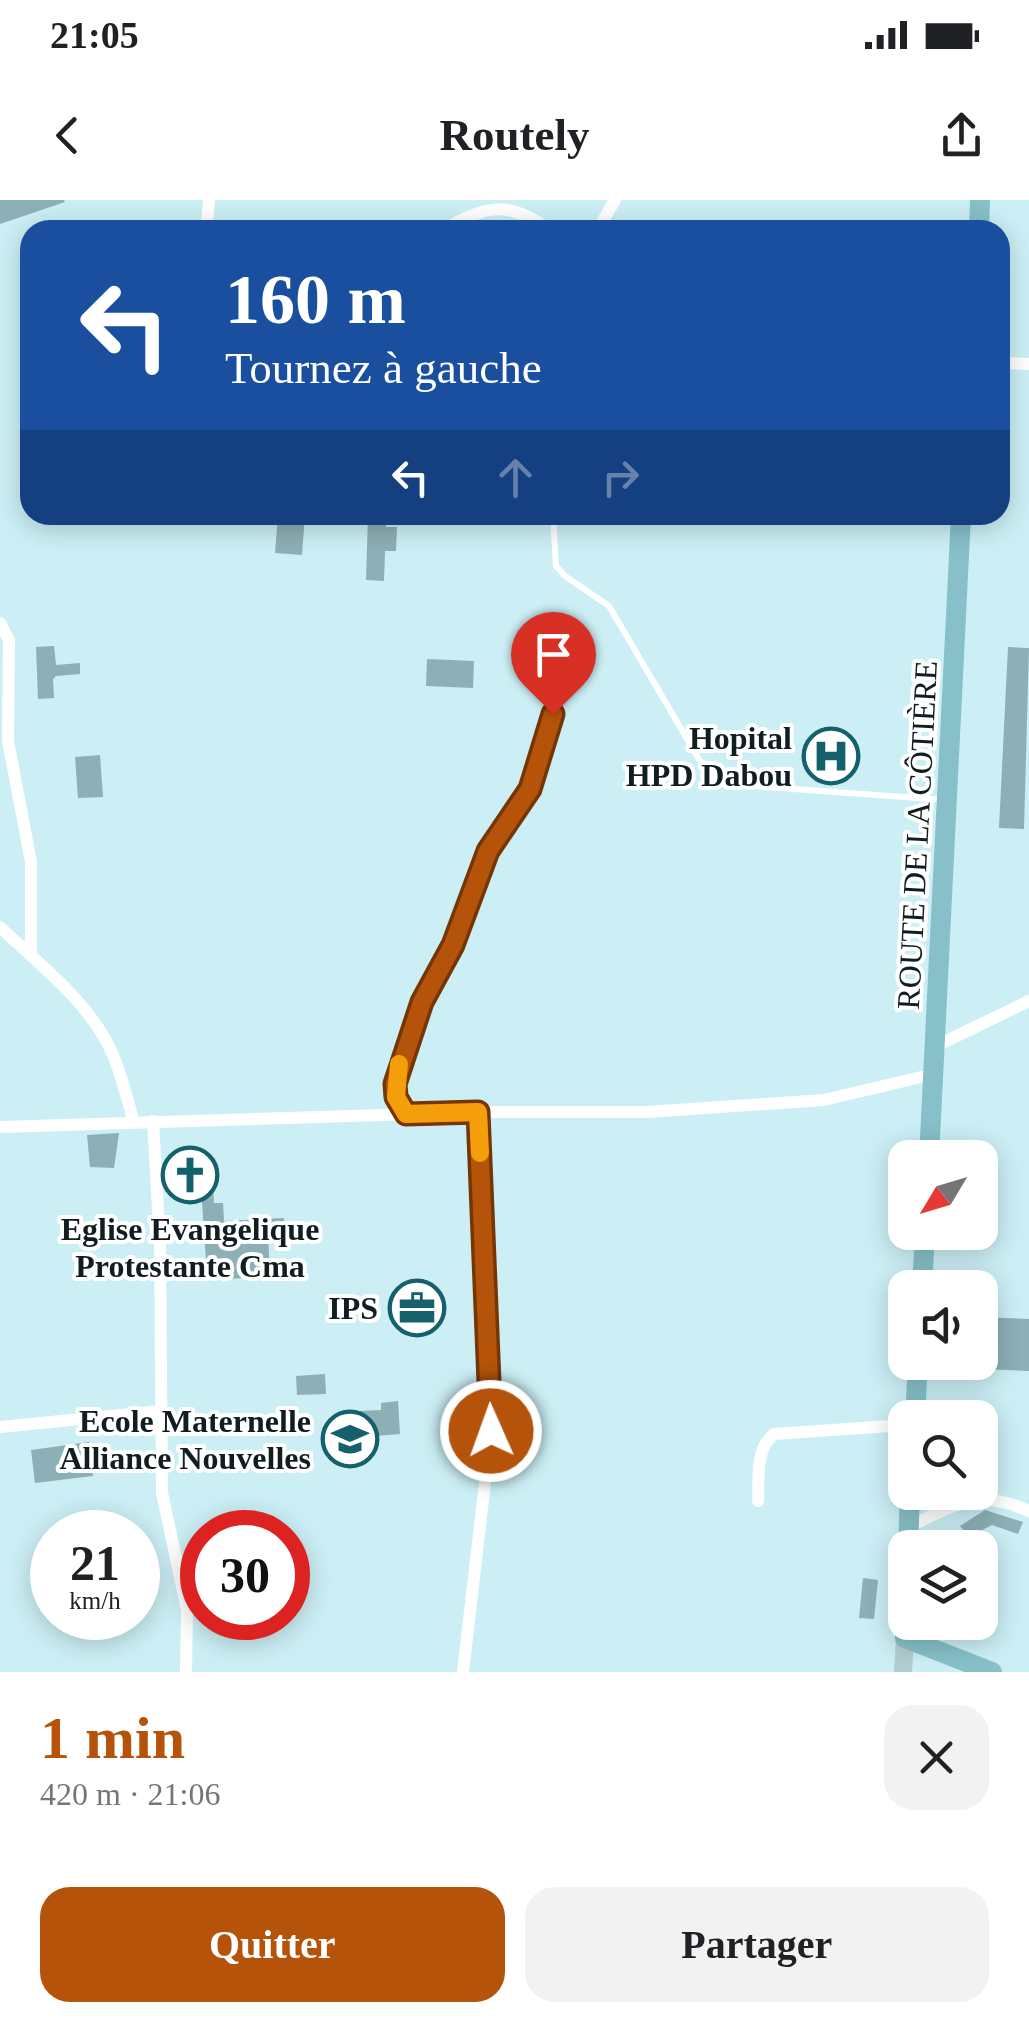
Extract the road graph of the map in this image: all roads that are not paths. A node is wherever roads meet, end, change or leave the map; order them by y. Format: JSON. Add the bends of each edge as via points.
{"nodes":[{"id":1,"x":463,"y":220,"type":"edge"},
{"id":2,"x":532,"y":220,"type":"edge"},
{"id":3,"x":554,"y":525,"type":"edge"},
{"id":4,"x":961,"y":525,"type":"edge"},
{"id":5,"x":0,"y":623,"type":"edge"},
{"id":6,"x":553,"y":714,"type":"dead end"},
{"id":7,"x":947,"y":800,"type":"junction"},
{"id":8,"x":0,"y":926,"type":"edge"},
{"id":9,"x":31,"y":956,"type":"junction"},
{"id":10,"x":1029,"y":1002,"type":"edge"},
{"id":11,"x":936,"y":1046,"type":"junction"},
{"id":12,"x":934,"y":1074,"type":"junction"},
{"id":13,"x":478,"y":1112,"type":"junction"},
{"id":14,"x":406,"y":1114,"type":"junction"},
{"id":15,"x":153,"y":1121,"type":"junction"},
{"id":16,"x":134,"y":1122,"type":"junction"},
{"id":17,"x":0,"y":1126,"type":"edge"},
{"id":18,"x":930,"y":1140,"type":"edge"},
{"id":19,"x":161,"y":1410,"type":"junction"},
{"id":20,"x":888,"y":1426,"type":"edge"},
{"id":21,"x":0,"y":1427,"type":"edge"},
{"id":22,"x":758,"y":1501,"type":"dead end"},
{"id":23,"x":1029,"y":1510,"type":"edge"},
{"id":24,"x":920,"y":1530,"type":"edge"},
{"id":25,"x":905,"y":1640,"type":"edge"},
{"id":26,"x":926,"y":1640,"type":"edge"},
{"id":27,"x":186,"y":1672,"type":"edge"},
{"id":28,"x":463,"y":1672,"type":"edge"},
{"id":29,"x":903,"y":1672,"type":"edge"},
{"id":30,"x":992,"y":1672,"type":"edge"}],
"edges":[{"from":1,"to":2,"type":"street","via":[[508,207]]},
{"from":3,"to":7,"type":"lane","via":[[556,566],[609,606],[700,762],[753,786]]},
{"from":4,"to":7,"type":"main road","name":"ROUTE DE LA CÔTIÈRE"},
{"from":5,"to":9,"type":"street","via":[[8,640],[8,741],[30,862]]},
{"from":6,"to":14,"type":"street","via":[[530,789],[488,851],[459,932],[422,1002],[395,1084]]},
{"from":7,"to":11,"type":"main road","name":"ROUTE DE LA CÔTIÈRE"},
{"from":8,"to":9,"type":"street"},
{"from":9,"to":16,"type":"street","via":[[99,1029]]},
{"from":10,"to":11,"type":"street"},
{"from":11,"to":12,"type":"main road","name":"ROUTE DE LA CÔTIÈRE"},
{"from":12,"to":13,"type":"street","via":[[824,1100],[646,1112]]},
{"from":12,"to":18,"type":"main road","name":"ROUTE DE LA CÔTIÈRE"},
{"from":13,"to":14,"type":"street"},
{"from":13,"to":28,"type":"street","via":[[491,1431]]},
{"from":14,"to":15,"type":"street"},
{"from":15,"to":16,"type":"street"},
{"from":15,"to":19,"type":"street"},
{"from":16,"to":17,"type":"street"},
{"from":19,"to":21,"type":"street"},
{"from":19,"to":27,"type":"street","via":[[162,1493],[187,1610]]},
{"from":20,"to":22,"type":"street","via":[[774,1434],[758,1465]]},
{"from":23,"to":24,"type":"street","via":[[975,1499]]},
{"from":25,"to":29,"type":"main road"},
{"from":26,"to":30,"type":"main road"}]}
